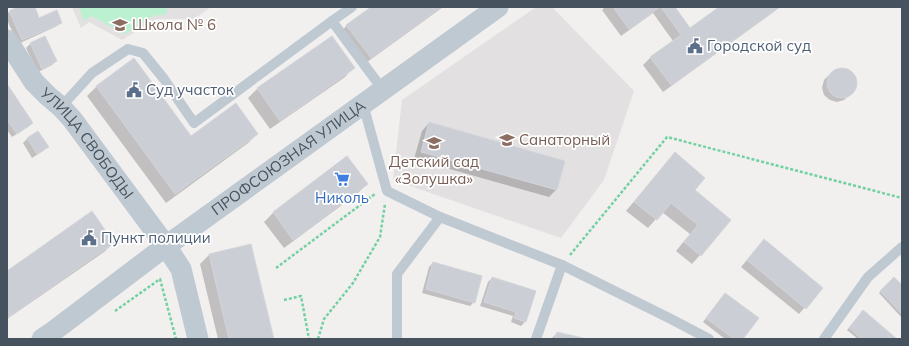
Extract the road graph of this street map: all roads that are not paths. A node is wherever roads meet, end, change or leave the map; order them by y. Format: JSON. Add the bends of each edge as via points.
{"nodes":[{"id":1,"x":352,"y":7,"type":"edge"},
{"id":2,"x":498,"y":7,"type":"edge"},
{"id":3,"x":332,"y":21,"type":"junction"},
{"id":4,"x":7,"y":40,"type":"edge"},
{"id":5,"x":383,"y":90,"type":"junction"},
{"id":6,"x":363,"y":104,"type":"junction"},
{"id":7,"x":61,"y":107,"type":"junction"},
{"id":8,"x":440,"y":217,"type":"junction"},
{"id":9,"x":166,"y":246,"type":"junction"},
{"id":10,"x":902,"y":247,"type":"edge"},
{"id":11,"x":562,"y":265,"type":"junction"},
{"id":12,"x":47,"y":337,"type":"edge"},
{"id":13,"x":198,"y":339,"type":"edge"},
{"id":14,"x":397,"y":339,"type":"edge"},
{"id":15,"x":536,"y":339,"type":"edge"},
{"id":16,"x":709,"y":339,"type":"edge"},
{"id":17,"x":824,"y":339,"type":"edge"}],
"edges":[{"from":1,"to":3,"type":"lane"},
{"from":2,"to":5,"type":"street","name":"ПРОФСОЮЗНАЯ УЛИЦА"},
{"from":3,"to":5,"type":"lane"},
{"from":3,"to":7,"type":"lane","via":[[194,123],[164,79],[142,53],[128,49],[92,73]]},
{"from":4,"to":7,"type":"street","name":"УЛИЦА СВОБОДЫ","via":[[34,82]]},
{"from":5,"to":6,"type":"street","name":"ПРОФСОЮЗНАЯ УЛИЦА"},
{"from":6,"to":8,"type":"lane","via":[[387,188]]},
{"from":6,"to":9,"type":"street","name":"ПРОФСОЮЗНАЯ УЛИЦА"},
{"from":7,"to":9,"type":"street","name":"УЛИЦА СВОБОДЫ"},
{"from":8,"to":11,"type":"lane"},
{"from":8,"to":14,"type":"lane","via":[[397,274]]},
{"from":9,"to":12,"type":"street","name":"ПРОФСОЮЗНАЯ УЛИЦА"},
{"from":9,"to":13,"type":"street","name":"УЛИЦА СВОБОДЫ","via":[[181,268]]},
{"from":10,"to":17,"type":"lane","via":[[868,277]]},
{"from":11,"to":15,"type":"lane"},
{"from":11,"to":16,"type":"lane"}]}
